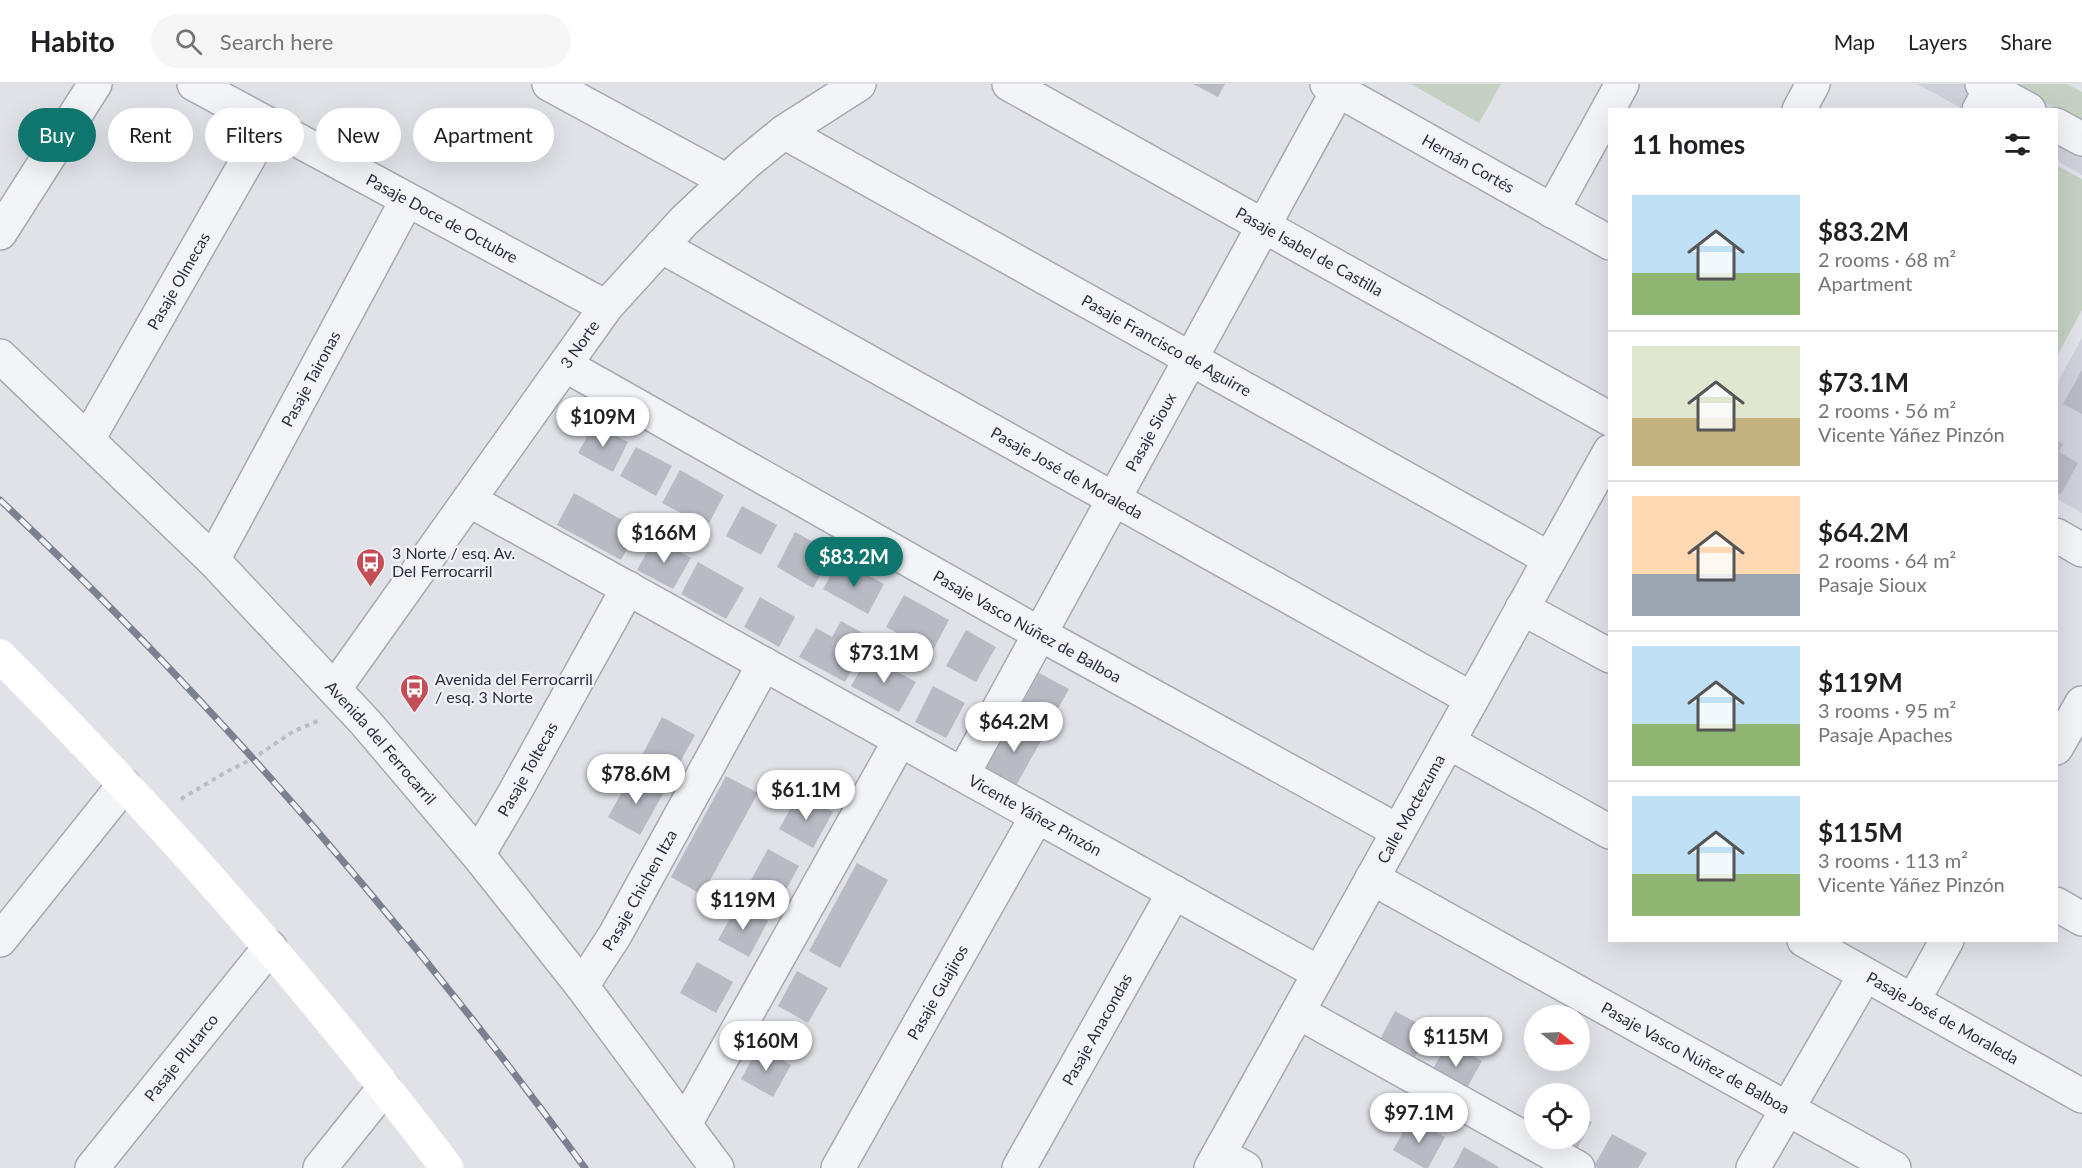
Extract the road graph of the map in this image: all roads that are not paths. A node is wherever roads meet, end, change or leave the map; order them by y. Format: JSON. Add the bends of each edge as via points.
{"nodes":[{"id":1,"x":95,"y":84,"type":"edge"},
{"id":2,"x":549,"y":84,"type":"edge"},
{"id":3,"x":858,"y":84,"type":"edge"},
{"id":4,"x":1009,"y":84,"type":"edge"},
{"id":5,"x":1622,"y":84,"type":"edge"},
{"id":6,"x":1813,"y":84,"type":"edge"},
{"id":7,"x":1333,"y":87,"type":"edge"},
{"id":8,"x":209,"y":88,"type":"edge"},
{"id":9,"x":1984,"y":94,"type":"edge"},
{"id":10,"x":242,"y":108,"type":"edge"},
{"id":11,"x":1609,"y":108,"type":"edge"},
{"id":12,"x":1800,"y":108,"type":"edge"},
{"id":13,"x":2023,"y":108,"type":"edge"},
{"id":14,"x":1608,"y":109,"type":"edge"},
{"id":15,"x":2058,"y":126,"type":"edge"},
{"id":16,"x":784,"y":132,"type":"junction"},
{"id":17,"x":2082,"y":139,"type":"edge"},
{"id":18,"x":304,"y":144,"type":"edge"},
{"id":19,"x":246,"y":162,"type":"edge"},
{"id":20,"x":727,"y":181,"type":"junction"},
{"id":21,"x":407,"y":200,"type":"junction"},
{"id":22,"x":1552,"y":211,"type":"junction"},
{"id":23,"x":1263,"y":226,"type":"junction"},
{"id":24,"x":0,"y":233,"type":"edge"},
{"id":25,"x":1608,"y":242,"type":"edge"},
{"id":26,"x":661,"y":246,"type":"junction"},
{"id":27,"x":606,"y":307,"type":"junction"},
{"id":28,"x":0,"y":356,"type":"edge"},
{"id":29,"x":1191,"y":359,"type":"junction"},
{"id":30,"x":565,"y":365,"type":"junction"},
{"id":31,"x":1608,"y":418,"type":"edge"},
{"id":32,"x":88,"y":439,"type":"junction"},
{"id":33,"x":1608,"y":457,"type":"edge"},
{"id":34,"x":1114,"y":499,"type":"junction"},
{"id":35,"x":469,"y":500,"type":"junction"},
{"id":36,"x":2058,"y":537,"type":"edge"},
{"id":37,"x":2082,"y":550,"type":"edge"},
{"id":38,"x":1550,"y":559,"type":"junction"},
{"id":39,"x":213,"y":560,"type":"junction"},
{"id":40,"x":628,"y":588,"type":"junction"},
{"id":41,"x":1522,"y":608,"type":"junction"},
{"id":42,"x":1040,"y":634,"type":"junction"},
{"id":43,"x":1608,"y":655,"type":"edge"},
{"id":44,"x":0,"y":656,"type":"edge"},
{"id":45,"x":764,"y":664,"type":"junction"},
{"id":46,"x":335,"y":688,"type":"junction"},
{"id":47,"x":1472,"y":699,"type":"junction"},
{"id":48,"x":900,"y":740,"type":"junction"},
{"id":49,"x":1448,"y":742,"type":"junction"},
{"id":50,"x":963,"y":774,"type":"junction"},
{"id":51,"x":124,"y":785,"type":"junction"},
{"id":52,"x":1037,"y":816,"type":"junction"},
{"id":53,"x":1398,"y":831,"type":"junction"},
{"id":54,"x":1608,"y":831,"type":"edge"},
{"id":55,"x":478,"y":855,"type":"junction"},
{"id":56,"x":1372,"y":878,"type":"junction"},
{"id":57,"x":1174,"y":892,"type":"junction"},
{"id":58,"x":2058,"y":905,"type":"edge"},
{"id":59,"x":2082,"y":918,"type":"edge"},
{"id":60,"x":0,"y":940,"type":"edge"},
{"id":61,"x":1807,"y":942,"type":"edge"},
{"id":62,"x":1946,"y":942,"type":"edge"},
{"id":63,"x":270,"y":947,"type":"junction"},
{"id":64,"x":1319,"y":973,"type":"junction"},
{"id":65,"x":1865,"y":975,"type":"junction"},
{"id":66,"x":582,"y":987,"type":"junction"},
{"id":67,"x":1912,"y":1001,"type":"junction"},
{"id":68,"x":1298,"y":1012,"type":"junction"},
{"id":69,"x":384,"y":1088,"type":"junction"},
{"id":70,"x":2082,"y":1096,"type":"edge"},
{"id":71,"x":1787,"y":1108,"type":"junction"},
{"id":72,"x":685,"y":1124,"type":"junction"},
{"id":73,"x":1225,"y":1163,"type":"edge"},
{"id":74,"x":92,"y":1168,"type":"edge"},
{"id":75,"x":320,"y":1168,"type":"edge"},
{"id":76,"x":447,"y":1168,"type":"edge"},
{"id":77,"x":717,"y":1168,"type":"edge"},
{"id":78,"x":838,"y":1168,"type":"edge"},
{"id":79,"x":1019,"y":1168,"type":"edge"},
{"id":80,"x":1578,"y":1168,"type":"edge"},
{"id":81,"x":1753,"y":1168,"type":"edge"},
{"id":82,"x":1894,"y":1168,"type":"edge"}],
"edges":[{"from":1,"to":24,"type":"street"},
{"from":2,"to":20,"type":"street"},
{"from":3,"to":16,"type":"street","name":"3 Norte"},
{"from":4,"to":23,"type":"street","name":"Pasaje Isabel de Castilla"},
{"from":5,"to":11,"type":"street"},
{"from":6,"to":12,"type":"street"},
{"from":7,"to":22,"type":"street","name":"Hernán Cortés"},
{"from":7,"to":23,"type":"street","name":"Pasaje Sioux"},
{"from":8,"to":10,"type":"street","name":"Pasaje Doce de Octubre"},
{"from":9,"to":13,"type":"street"},
{"from":14,"to":22,"type":"street"},
{"from":15,"to":17,"type":"street"},
{"from":16,"to":20,"type":"street","name":"3 Norte"},
{"from":16,"to":29,"type":"street","name":"Pasaje Francisco de Aguirre"},
{"from":18,"to":21,"type":"street","name":"Pasaje Doce de Octubre"},
{"from":19,"to":32,"type":"street","name":"Pasaje Olmecas"},
{"from":20,"to":26,"type":"street","name":"3 Norte"},
{"from":21,"to":27,"type":"street","name":"Pasaje Doce de Octubre"},
{"from":21,"to":39,"type":"street","name":"Pasaje Taironas"},
{"from":22,"to":25,"type":"street","name":"Hernán Cortés"},
{"from":23,"to":29,"type":"street","name":"Pasaje Sioux"},
{"from":23,"to":31,"type":"street","name":"Pasaje Isabel de Castilla"},
{"from":26,"to":27,"type":"street","name":"3 Norte"},
{"from":26,"to":34,"type":"street","name":"Pasaje José de Moraleda"},
{"from":27,"to":30,"type":"street","name":"3 Norte"},
{"from":28,"to":32,"type":"street","name":"Avenida del Ferrocarril"},
{"from":29,"to":34,"type":"street","name":"Pasaje Sioux"},
{"from":29,"to":38,"type":"street","name":"Pasaje Francisco de Aguirre"},
{"from":30,"to":35,"type":"street","name":"3 Norte"},
{"from":30,"to":42,"type":"street","name":"Pasaje Vasco Núñez de Balboa"},
{"from":32,"to":39,"type":"street","name":"Avenida del Ferrocarril"},
{"from":33,"to":38,"type":"street","name":"Calle Moctezuma"},
{"from":34,"to":42,"type":"street","name":"Pasaje Sioux"},
{"from":34,"to":47,"type":"street","name":"Pasaje José de Moraleda"},
{"from":35,"to":40,"type":"street","name":"Vicente Yáñez Pinzón"},
{"from":35,"to":46,"type":"street","name":"3 Norte"},
{"from":36,"to":37,"type":"street"},
{"from":38,"to":41,"type":"street","name":"Calle Moctezuma"},
{"from":39,"to":46,"type":"street","name":"Avenida del Ferrocarril"},
{"from":40,"to":45,"type":"street","name":"Vicente Yáñez Pinzón"},
{"from":40,"to":55,"type":"street","name":"Pasaje Toltecas"},
{"from":41,"to":43,"type":"street"},
{"from":41,"to":47,"type":"street","name":"Calle Moctezuma"},
{"from":42,"to":50,"type":"street","name":"Pasaje Sioux"},
{"from":42,"to":53,"type":"street","name":"Pasaje Vasco Núñez de Balboa"},
{"from":44,"to":51,"type":"main road"},
{"from":45,"to":48,"type":"street","name":"Vicente Yáñez Pinzón"},
{"from":45,"to":66,"type":"street","name":"Pasaje Chichen Itza","via":[[621,924]]},
{"from":46,"to":55,"type":"street","name":"Avenida del Ferrocarril"},
{"from":47,"to":49,"type":"street","name":"Calle Moctezuma"},
{"from":48,"to":50,"type":"street","name":"Vicente Yáñez Pinzón"},
{"from":48,"to":72,"type":"street"},
{"from":49,"to":53,"type":"street","name":"Calle Moctezuma"},
{"from":49,"to":54,"type":"street"},
{"from":50,"to":52,"type":"street","name":"Vicente Yáñez Pinzón"},
{"from":51,"to":60,"type":"street"},
{"from":51,"to":63,"type":"main road"},
{"from":52,"to":57,"type":"street","name":"Vicente Yáñez Pinzón"},
{"from":52,"to":78,"type":"street","name":"Pasaje Guajiros"},
{"from":53,"to":56,"type":"street","name":"Calle Moctezuma"},
{"from":55,"to":66,"type":"street","name":"Avenida del Ferrocarril"},
{"from":56,"to":64,"type":"street","name":"Calle Moctezuma"},
{"from":56,"to":71,"type":"street","name":"Pasaje Vasco Núñez de Balboa"},
{"from":57,"to":64,"type":"street","name":"Vicente Yáñez Pinzón"},
{"from":57,"to":79,"type":"street","name":"Pasaje Anacondas"},
{"from":58,"to":59,"type":"street"},
{"from":61,"to":65,"type":"street","name":"Pasaje José de Moraleda"},
{"from":62,"to":67,"type":"street"},
{"from":63,"to":69,"type":"main road"},
{"from":63,"to":74,"type":"street","name":"Pasaje Plutarco"},
{"from":64,"to":68,"type":"street","name":"Calle Moctezuma"},
{"from":65,"to":67,"type":"street","name":"Pasaje José de Moraleda"},
{"from":65,"to":71,"type":"street"},
{"from":66,"to":72,"type":"street","name":"Avenida del Ferrocarril"},
{"from":67,"to":70,"type":"street","name":"Pasaje José de Moraleda"},
{"from":68,"to":73,"type":"street","name":"Calle Moctezuma"},
{"from":68,"to":80,"type":"street"},
{"from":69,"to":75,"type":"street"},
{"from":69,"to":76,"type":"main road"},
{"from":71,"to":81,"type":"street"},
{"from":71,"to":82,"type":"street","name":"Pasaje Vasco Núñez de Balboa"},
{"from":72,"to":77,"type":"street","name":"Avenida del Ferrocarril"}]}
